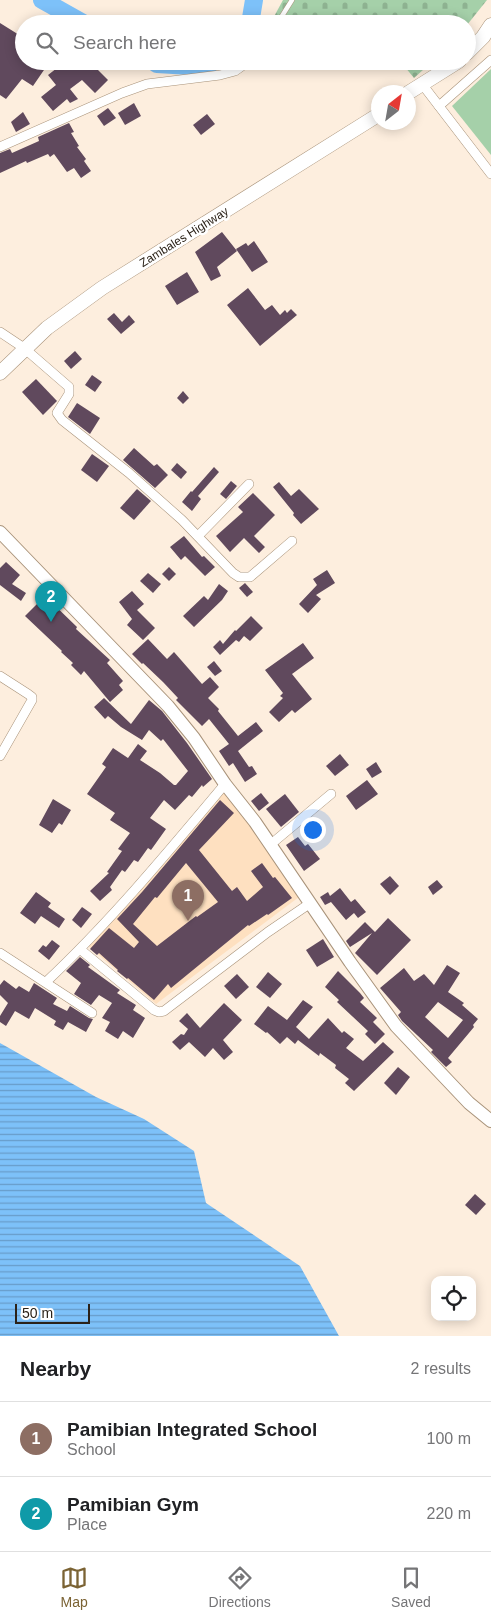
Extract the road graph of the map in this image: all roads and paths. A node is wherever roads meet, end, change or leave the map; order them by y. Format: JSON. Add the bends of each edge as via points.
{"nodes":[{"id":1,"x":292,"y":0,"type":"edge"},
{"id":2,"x":283,"y":15,"type":"edge"},
{"id":3,"x":491,"y":25,"type":"edge"},
{"id":4,"x":476,"y":43,"type":"edge"},
{"id":5,"x":491,"y":60,"type":"edge"},
{"id":6,"x":236,"y":70,"type":"edge"},
{"id":7,"x":445,"y":70,"type":"edge"},
{"id":8,"x":422,"y":84,"type":"junction"},
{"id":9,"x":416,"y":88,"type":"edge"},
{"id":10,"x":439,"y":106,"type":"junction"},
{"id":11,"x":371,"y":119,"type":"edge"},
{"id":12,"x":0,"y":148,"type":"edge"},
{"id":13,"x":491,"y":174,"type":"edge"},
{"id":14,"x":0,"y":332,"type":"edge"},
{"id":15,"x":24,"y":348,"type":"junction"},
{"id":16,"x":0,"y":373,"type":"edge"},
{"id":17,"x":249,"y":484,"type":"dead end"},
{"id":18,"x":0,"y":532,"type":"edge"},
{"id":19,"x":198,"y":536,"type":"junction"},
{"id":20,"x":292,"y":541,"type":"dead end"},
{"id":21,"x":0,"y":676,"type":"edge"},
{"id":22,"x":0,"y":756,"type":"edge"},
{"id":23,"x":225,"y":784,"type":"junction"},
{"id":24,"x":331,"y":794,"type":"dead end"},
{"id":25,"x":270,"y":845,"type":"junction"},
{"id":26,"x":309,"y":904,"type":"junction"},
{"id":27,"x":81,"y":950,"type":"junction"},
{"id":28,"x":0,"y":954,"type":"edge"},
{"id":29,"x":46,"y":982,"type":"junction"},
{"id":30,"x":92,"y":1013,"type":"dead end"},
{"id":31,"x":491,"y":1121,"type":"edge"}],
"edges":[{"from":1,"to":2,"type":"lane"},
{"from":3,"to":4,"type":"main road"},
{"from":5,"to":10,"type":"street"},
{"from":6,"to":12,"type":"street","via":[[147,84],[122,92]]},
{"from":7,"to":8,"type":"main road"},
{"from":8,"to":9,"type":"main road"},
{"from":8,"to":10,"type":"street"},
{"from":10,"to":13,"type":"street"},
{"from":11,"to":15,"type":"main road","name":"Zambales Highway","via":[[102,288]]},
{"from":14,"to":15,"type":"street"},
{"from":15,"to":16,"type":"main road","name":"Zambales Highway"},
{"from":15,"to":19,"type":"street","via":[[69,387],[69,394],[57,412],[62,420],[129,473]]},
{"from":17,"to":19,"type":"street"},
{"from":18,"to":23,"type":"street","via":[[168,706]]},
{"from":19,"to":20,"type":"street","via":[[233,573],[245,579],[257,573]]},
{"from":21,"to":22,"type":"street","via":[[32,697]]},
{"from":23,"to":25,"type":"street"},
{"from":23,"to":27,"type":"street"},
{"from":24,"to":25,"type":"street"},
{"from":25,"to":26,"type":"street"},
{"from":26,"to":27,"type":"street","via":[[164,1011],[154,1010]]},
{"from":26,"to":31,"type":"street","via":[[396,1026],[469,1103]]},
{"from":27,"to":29,"type":"street"},
{"from":28,"to":29,"type":"street"},
{"from":29,"to":30,"type":"street"}]}
